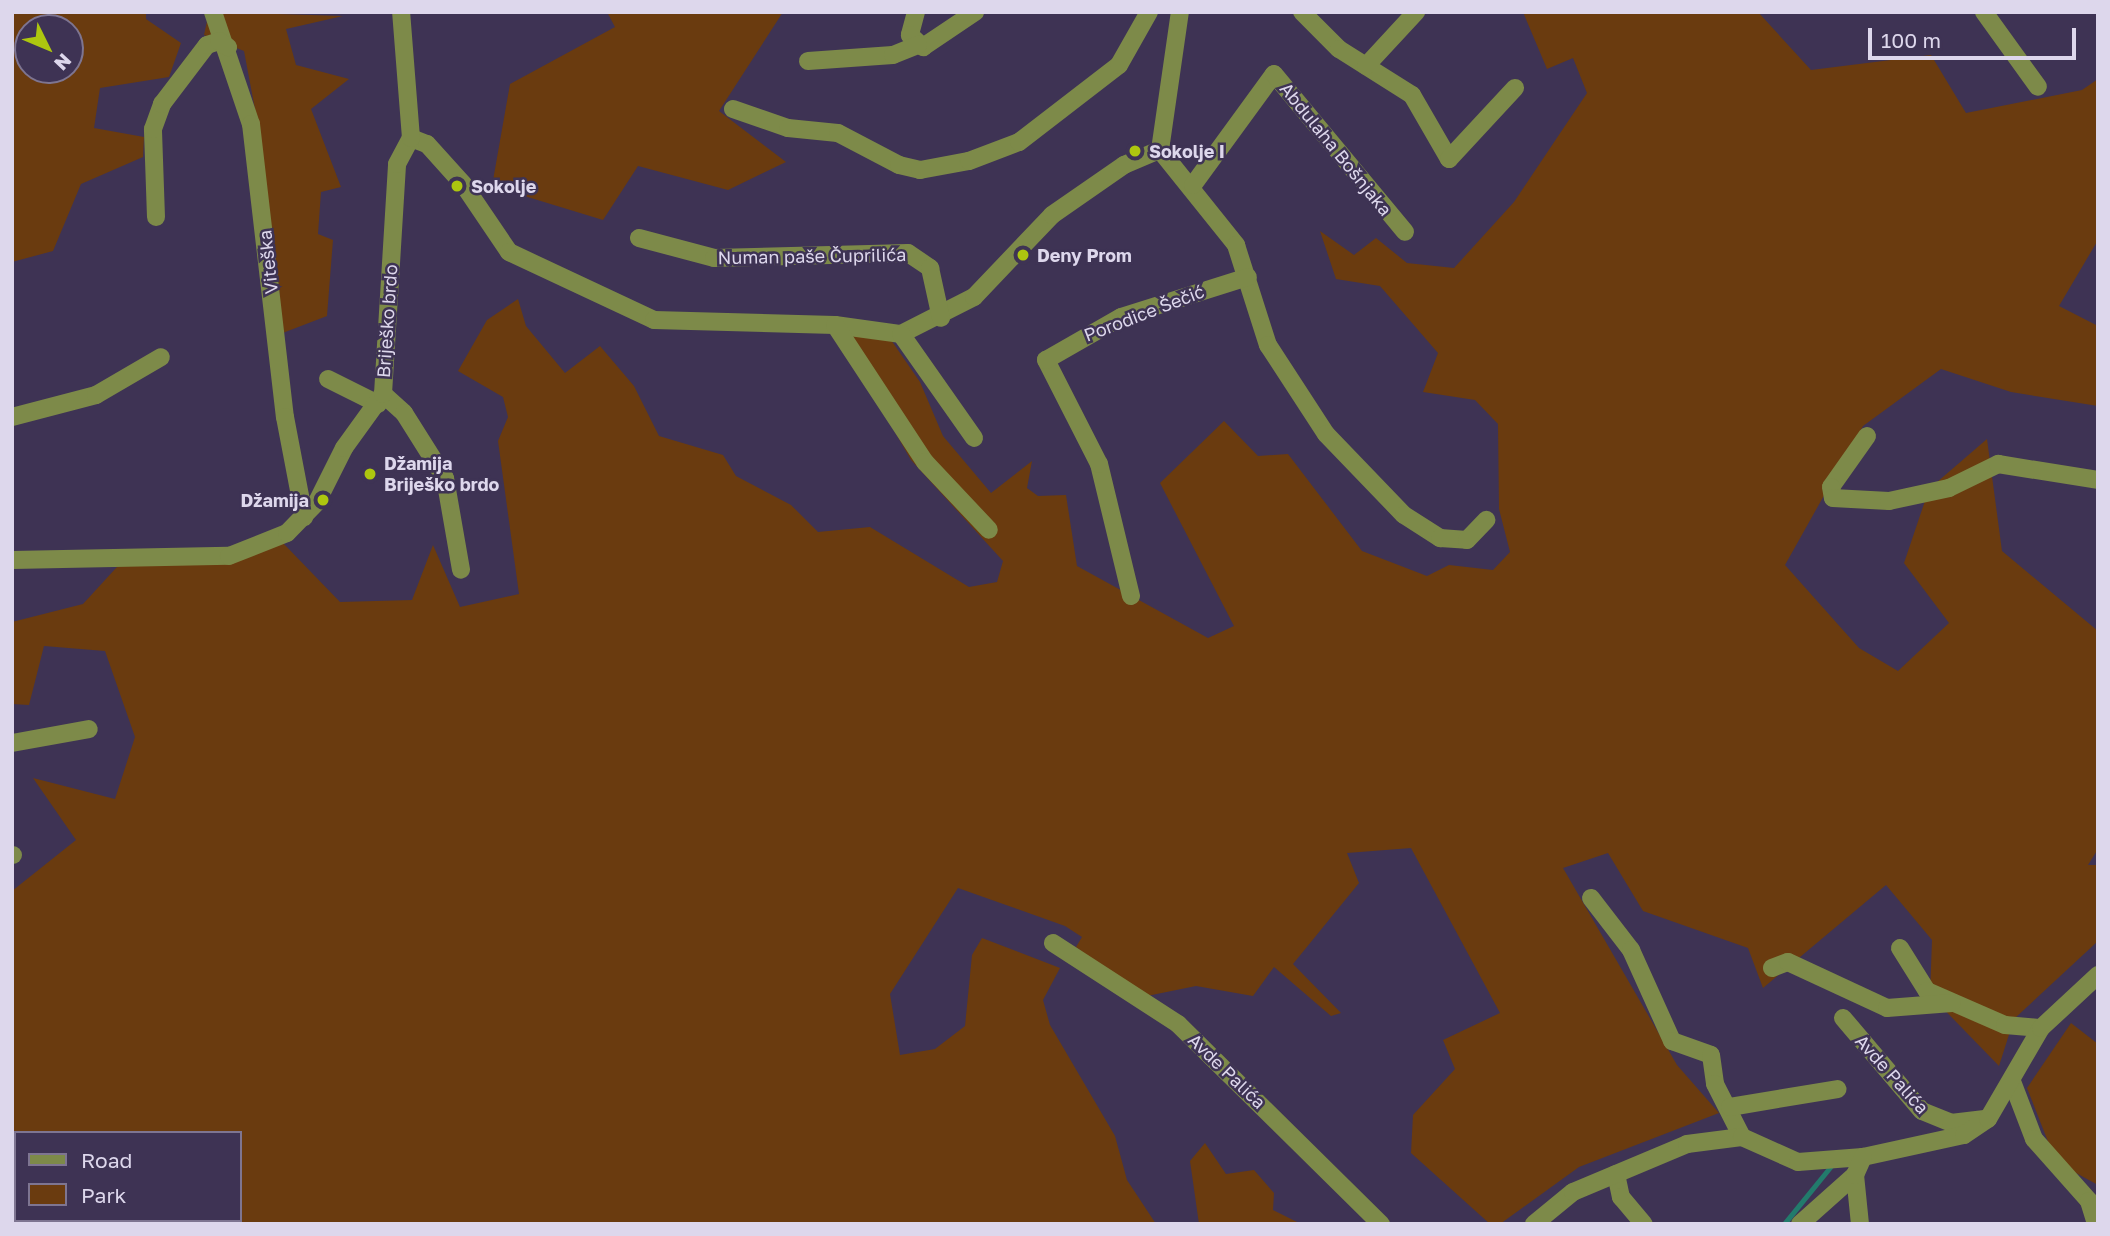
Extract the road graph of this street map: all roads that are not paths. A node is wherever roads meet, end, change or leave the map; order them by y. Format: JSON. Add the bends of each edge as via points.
{"nodes":[{"id":1,"x":213,"y":12,"type":"edge"},
{"id":2,"x":401,"y":12,"type":"edge"},
{"id":3,"x":916,"y":12,"type":"edge"},
{"id":4,"x":975,"y":12,"type":"edge"},
{"id":5,"x":1149,"y":12,"type":"edge"},
{"id":6,"x":1180,"y":12,"type":"edge"},
{"id":7,"x":1302,"y":12,"type":"edge"},
{"id":8,"x":1416,"y":12,"type":"edge"},
{"id":9,"x":1984,"y":12,"type":"edge"},
{"id":10,"x":918,"y":45,"type":"junction"},
{"id":11,"x":228,"y":47,"type":"junction"},
{"id":12,"x":808,"y":61,"type":"dead end"},
{"id":13,"x":1366,"y":66,"type":"junction"},
{"id":14,"x":2038,"y":87,"type":"dead end"},
{"id":15,"x":1515,"y":88,"type":"dead end"},
{"id":16,"x":733,"y":109,"type":"dead end"},
{"id":17,"x":411,"y":138,"type":"junction"},
{"id":18,"x":1160,"y":150,"type":"junction"},
{"id":19,"x":1193,"y":185,"type":"junction"},
{"id":20,"x":156,"y":217,"type":"dead end"},
{"id":21,"x":1405,"y":232,"type":"dead end"},
{"id":22,"x":639,"y":238,"type":"dead end"},
{"id":23,"x":1248,"y":277,"type":"junction"},
{"id":24,"x":941,"y":318,"type":"junction"},
{"id":25,"x":835,"y":325,"type":"junction"},
{"id":26,"x":901,"y":334,"type":"junction"},
{"id":27,"x":161,"y":357,"type":"dead end"},
{"id":28,"x":328,"y":379,"type":"dead end"},
{"id":29,"x":380,"y":399,"type":"junction"},
{"id":30,"x":12,"y":417,"type":"edge"},
{"id":31,"x":1867,"y":436,"type":"dead end"},
{"id":32,"x":974,"y":438,"type":"dead end"},
{"id":33,"x":2098,"y":480,"type":"edge"},
{"id":34,"x":304,"y":517,"type":"junction"},
{"id":35,"x":1486,"y":520,"type":"dead end"},
{"id":36,"x":989,"y":530,"type":"dead end"},
{"id":37,"x":12,"y":560,"type":"edge"},
{"id":38,"x":461,"y":570,"type":"dead end"},
{"id":39,"x":1130,"y":596,"type":"dead end"},
{"id":40,"x":89,"y":729,"type":"dead end"},
{"id":41,"x":12,"y":743,"type":"edge"},
{"id":42,"x":1591,"y":898,"type":"dead end"},
{"id":43,"x":1053,"y":943,"type":"dead end"},
{"id":44,"x":1900,"y":948,"type":"dead end"},
{"id":45,"x":1772,"y":968,"type":"dead end"},
{"id":46,"x":2098,"y":975,"type":"edge"},
{"id":47,"x":1952,"y":1003,"type":"junction"},
{"id":48,"x":1843,"y":1018,"type":"dead end"},
{"id":49,"x":2041,"y":1028,"type":"junction"},
{"id":50,"x":2013,"y":1084,"type":"junction"},
{"id":51,"x":1837,"y":1089,"type":"dead end"},
{"id":52,"x":1730,"y":1107,"type":"junction"},
{"id":53,"x":1988,"y":1119,"type":"junction"},
{"id":54,"x":1742,"y":1138,"type":"junction"},
{"id":55,"x":1863,"y":1157,"type":"junction"},
{"id":56,"x":1616,"y":1174,"type":"junction"},
{"id":57,"x":1855,"y":1175,"type":"junction"},
{"id":58,"x":1381,"y":1224,"type":"edge"},
{"id":59,"x":1534,"y":1224,"type":"edge"},
{"id":60,"x":1644,"y":1224,"type":"edge"},
{"id":61,"x":1800,"y":1224,"type":"edge"},
{"id":62,"x":1860,"y":1224,"type":"edge"},
{"id":63,"x":2096,"y":1224,"type":"edge"}],
"edges":[{"from":1,"to":11,"type":"street","name":"Viteška"},
{"from":2,"to":17,"type":"street","name":"Briješko brdo"},
{"from":3,"to":10,"type":"street","via":[[911,35]]},
{"from":4,"to":10,"type":"street","via":[[928,47]]},
{"from":5,"to":16,"type":"street","via":[[1119,65],[1019,142],[969,162],[920,170],[899,165],[838,132],[788,128]]},
{"from":6,"to":18,"type":"street"},
{"from":7,"to":13,"type":"street","via":[[1327,41]]},
{"from":8,"to":13,"type":"street"},
{"from":9,"to":14,"type":"street"},
{"from":10,"to":12,"type":"street","via":[[893,55]]},
{"from":11,"to":20,"type":"street","via":[[219,41],[208,45],[162,104],[153,129]]},
{"from":11,"to":34,"type":"street","name":"Viteška","via":[[251,124],[283,403]]},
{"from":13,"to":15,"type":"street","via":[[1420,104],[1449,159]]},
{"from":17,"to":25,"type":"street","via":[[427,144],[463,184],[509,252],[546,273],[654,320]]},
{"from":17,"to":29,"type":"street","name":"Briješko brdo","via":[[397,164]]},
{"from":18,"to":19,"type":"street"},
{"from":18,"to":24,"type":"street","via":[[1124,164],[1052,215],[974,297]]},
{"from":19,"to":21,"type":"street","name":"Abdulaha Bošnjaka","via":[[1274,75]]},
{"from":19,"to":23,"type":"street","via":[[1236,245]]},
{"from":22,"to":24,"type":"street","name":"Numan paše Čuprilića","via":[[714,258],[908,253],[930,268]]},
{"from":23,"to":35,"type":"street","via":[[1268,345],[1326,434],[1404,515],[1440,538],[1467,540]]},
{"from":23,"to":39,"type":"street","name":"Porodice Šečić","via":[[1121,317],[1046,360],[1099,464]]},
{"from":24,"to":26,"type":"street"},
{"from":25,"to":26,"type":"street"},
{"from":25,"to":36,"type":"street","via":[[925,462]]},
{"from":26,"to":32,"type":"street"},
{"from":27,"to":30,"type":"street","via":[[96,394]]},
{"from":28,"to":29,"type":"street"},
{"from":29,"to":34,"type":"street","name":"Briješko brdo"},
{"from":29,"to":38,"type":"street","via":[[404,413],[445,478]]},
{"from":31,"to":33,"type":"street","via":[[1831,488],[1833,498],[1889,501],[1949,488],[1998,464]]},
{"from":34,"to":37,"type":"street","name":"Briješko brdo","via":[[287,533],[229,556]]},
{"from":40,"to":41,"type":"street"},
{"from":42,"to":52,"type":"street","via":[[1632,950],[1672,1041],[1712,1055],[1715,1084]]},
{"from":43,"to":58,"type":"street","name":"Avde Palića","via":[[1178,1024]]},
{"from":44,"to":47,"type":"street","via":[[1927,991]]},
{"from":45,"to":47,"type":"street","via":[[1787,962],[1886,1008]]},
{"from":46,"to":49,"type":"street"},
{"from":47,"to":49,"type":"street","via":[[2006,1025]]},
{"from":48,"to":53,"type":"street","name":"Avde Palića","via":[[1922,1111],[1951,1123]]},
{"from":49,"to":50,"type":"street"},
{"from":50,"to":53,"type":"street"},
{"from":50,"to":63,"type":"street","via":[[2034,1139],[2089,1201]]},
{"from":51,"to":52,"type":"street"},
{"from":52,"to":54,"type":"street"},
{"from":53,"to":55,"type":"street","via":[[1951,1140]]},
{"from":54,"to":55,"type":"street","via":[[1798,1162]]},
{"from":54,"to":56,"type":"street","via":[[1687,1144]]},
{"from":55,"to":57,"type":"street"},
{"from":56,"to":59,"type":"street","via":[[1573,1192]]},
{"from":56,"to":60,"type":"street","via":[[1621,1197]]},
{"from":57,"to":61,"type":"street"},
{"from":57,"to":62,"type":"street"}]}
